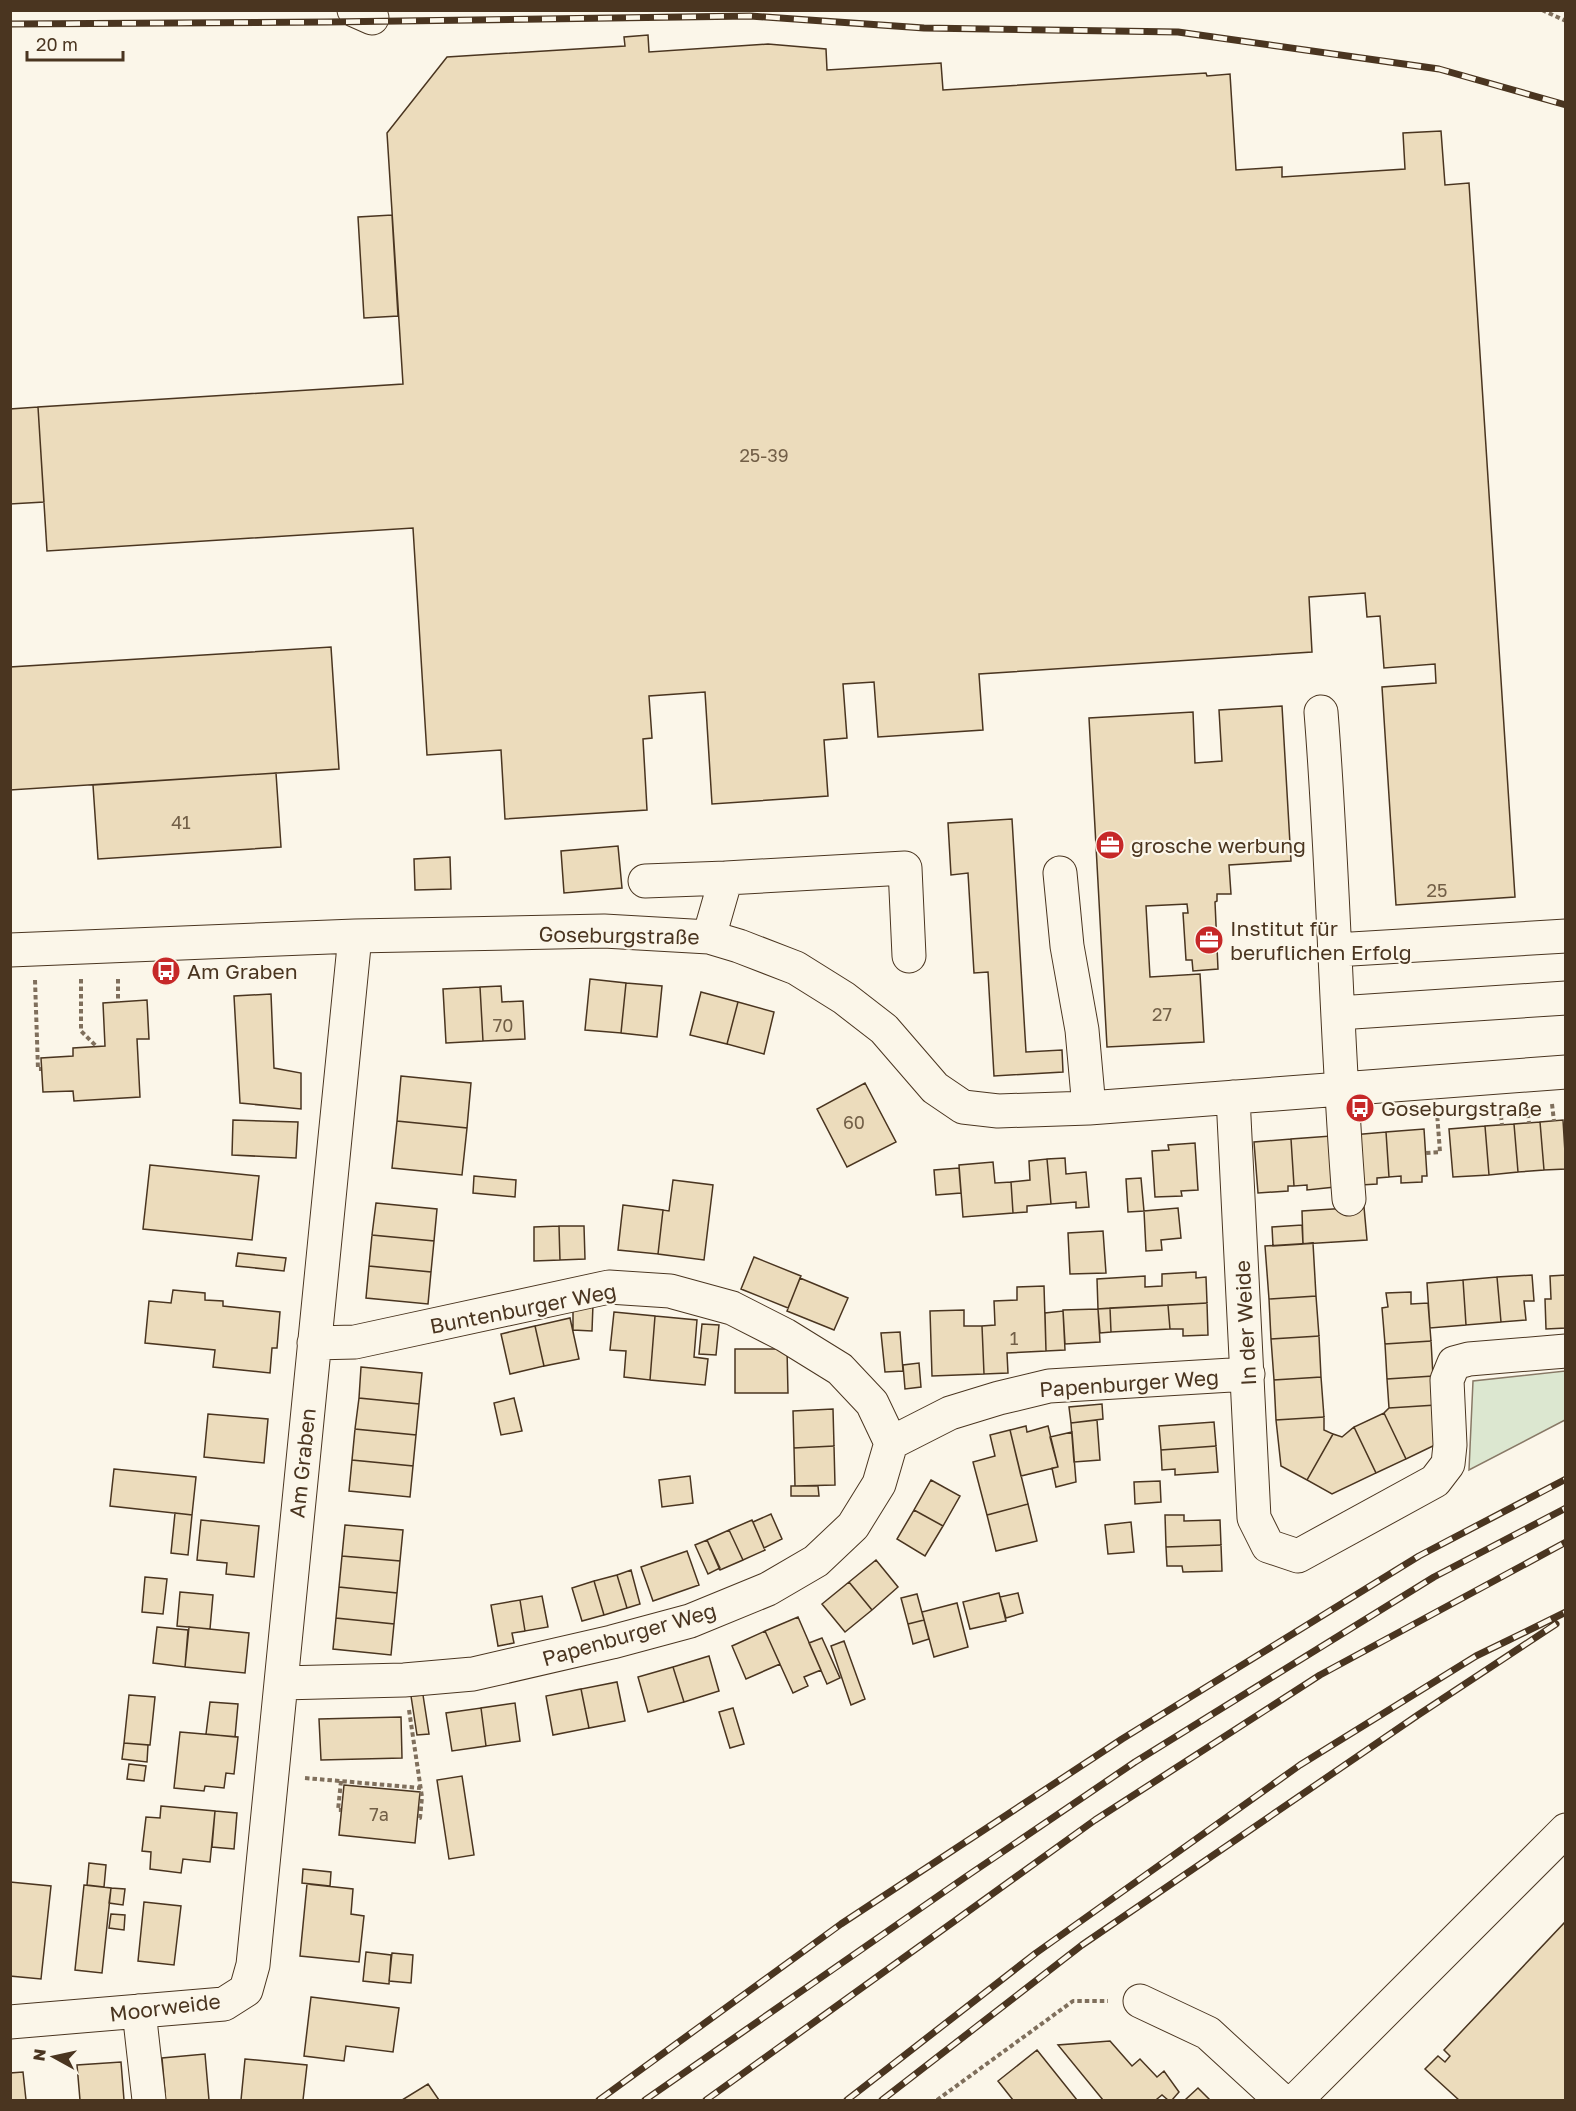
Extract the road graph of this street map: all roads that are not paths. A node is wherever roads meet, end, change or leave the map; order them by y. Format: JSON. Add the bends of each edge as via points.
{"nodes":[{"id":1,"x":1321,"y":712,"type":"dead end"},
{"id":2,"x":1060,"y":873,"type":"dead end"},
{"id":3,"x":726,"y":878,"type":"junction"},
{"id":4,"x":645,"y":881,"type":"dead end"},
{"id":5,"x":355,"y":936,"type":"junction"},
{"id":6,"x":1566,"y":936,"type":"edge"},
{"id":7,"x":709,"y":937,"type":"junction"},
{"id":8,"x":1335,"y":950,"type":"junction"},
{"id":9,"x":909,"y":956,"type":"dead end"},
{"id":10,"x":23,"y":959,"type":"edge"},
{"id":11,"x":1566,"y":998,"type":"edge"},
{"id":12,"x":1338,"y":1013,"type":"junction"},
{"id":13,"x":1566,"y":1072,"type":"edge"},
{"id":14,"x":1342,"y":1089,"type":"junction"},
{"id":15,"x":1233,"y":1097,"type":"junction"},
{"id":16,"x":1089,"y":1108,"type":"junction"},
{"id":17,"x":1349,"y":1199,"type":"dead end"},
{"id":18,"x":314,"y":1343,"type":"junction"},
{"id":19,"x":1566,"y":1351,"type":"edge"},
{"id":20,"x":1248,"y":1374,"type":"junction"},
{"id":21,"x":891,"y":1443,"type":"junction"},
{"id":22,"x":281,"y":1683,"type":"junction"},
{"id":23,"x":1566,"y":1830,"type":"edge"},
{"id":24,"x":246,"y":1990,"type":"joint"},
{"id":25,"x":1140,"y":2001,"type":"road end"},
{"id":26,"x":139,"y":2011,"type":"junction"},
{"id":27,"x":10,"y":2022,"type":"edge"},
{"id":28,"x":149,"y":2100,"type":"edge"},
{"id":29,"x":1281,"y":2100,"type":"edge"},
{"id":30,"x":1296,"y":2100,"type":"edge"}],
"edges":[{"from":1,"to":8,"type":"street"},
{"from":2,"to":16,"type":"street"},
{"from":3,"to":4,"type":"street"},
{"from":3,"to":7,"type":"street"},
{"from":3,"to":9,"type":"street","via":[[905,868]]},
{"from":5,"to":7,"type":"street","name":"Goseburgstraße","via":[[604,931]]},
{"from":5,"to":10,"type":"street","name":"Goseburgstraße"},
{"from":5,"to":18,"type":"street","name":"Am Graben"},
{"from":6,"to":8,"type":"street"},
{"from":7,"to":16,"type":"street","name":"Goseburgstraße","via":[[796,968],[844,998],[884,1029],[936,1088],[963,1107],[998,1111]]},
{"from":8,"to":12,"type":"street"},
{"from":11,"to":12,"type":"street"},
{"from":12,"to":14,"type":"street"},
{"from":13,"to":14,"type":"street","name":"Goseburgstraße"},
{"from":14,"to":15,"type":"street","name":"Goseburgstraße"},
{"from":14,"to":17,"type":"street"},
{"from":15,"to":16,"type":"street","name":"Goseburgstraße"},
{"from":15,"to":20,"type":"street","name":"In der Weide"},
{"from":18,"to":21,"type":"street","name":"Buntenburger Weg","via":[[355,1342],[609,1287],[670,1291],[732,1308],[840,1369],[872,1403]]},
{"from":18,"to":22,"type":"street","name":"Am Graben"},
{"from":19,"to":20,"type":"street","name":"In der Weide","via":[[1469,1359],[1454,1364],[1447,1380],[1448,1464],[1435,1481],[1298,1556],[1268,1546],[1254,1518]]},
{"from":20,"to":21,"type":"street","name":"Papenburger Weg","via":[[1048,1386],[951,1413]]},
{"from":21,"to":22,"type":"street","name":"Papenburger Weg","via":[[879,1484],[853,1526],[816,1562],[768,1589],[690,1621],[473,1674]]},
{"from":22,"to":24,"type":"street","name":"Am Graben","via":[[253,1965]]},
{"from":23,"to":30,"type":"street"},
{"from":24,"to":26,"type":"street","name":"Moorweide","via":[[224,2004]]},
{"from":25,"to":29,"type":"street","via":[[1208,2033]]},
{"from":26,"to":27,"type":"street","name":"Moorweide"},
{"from":26,"to":28,"type":"street"}]}
